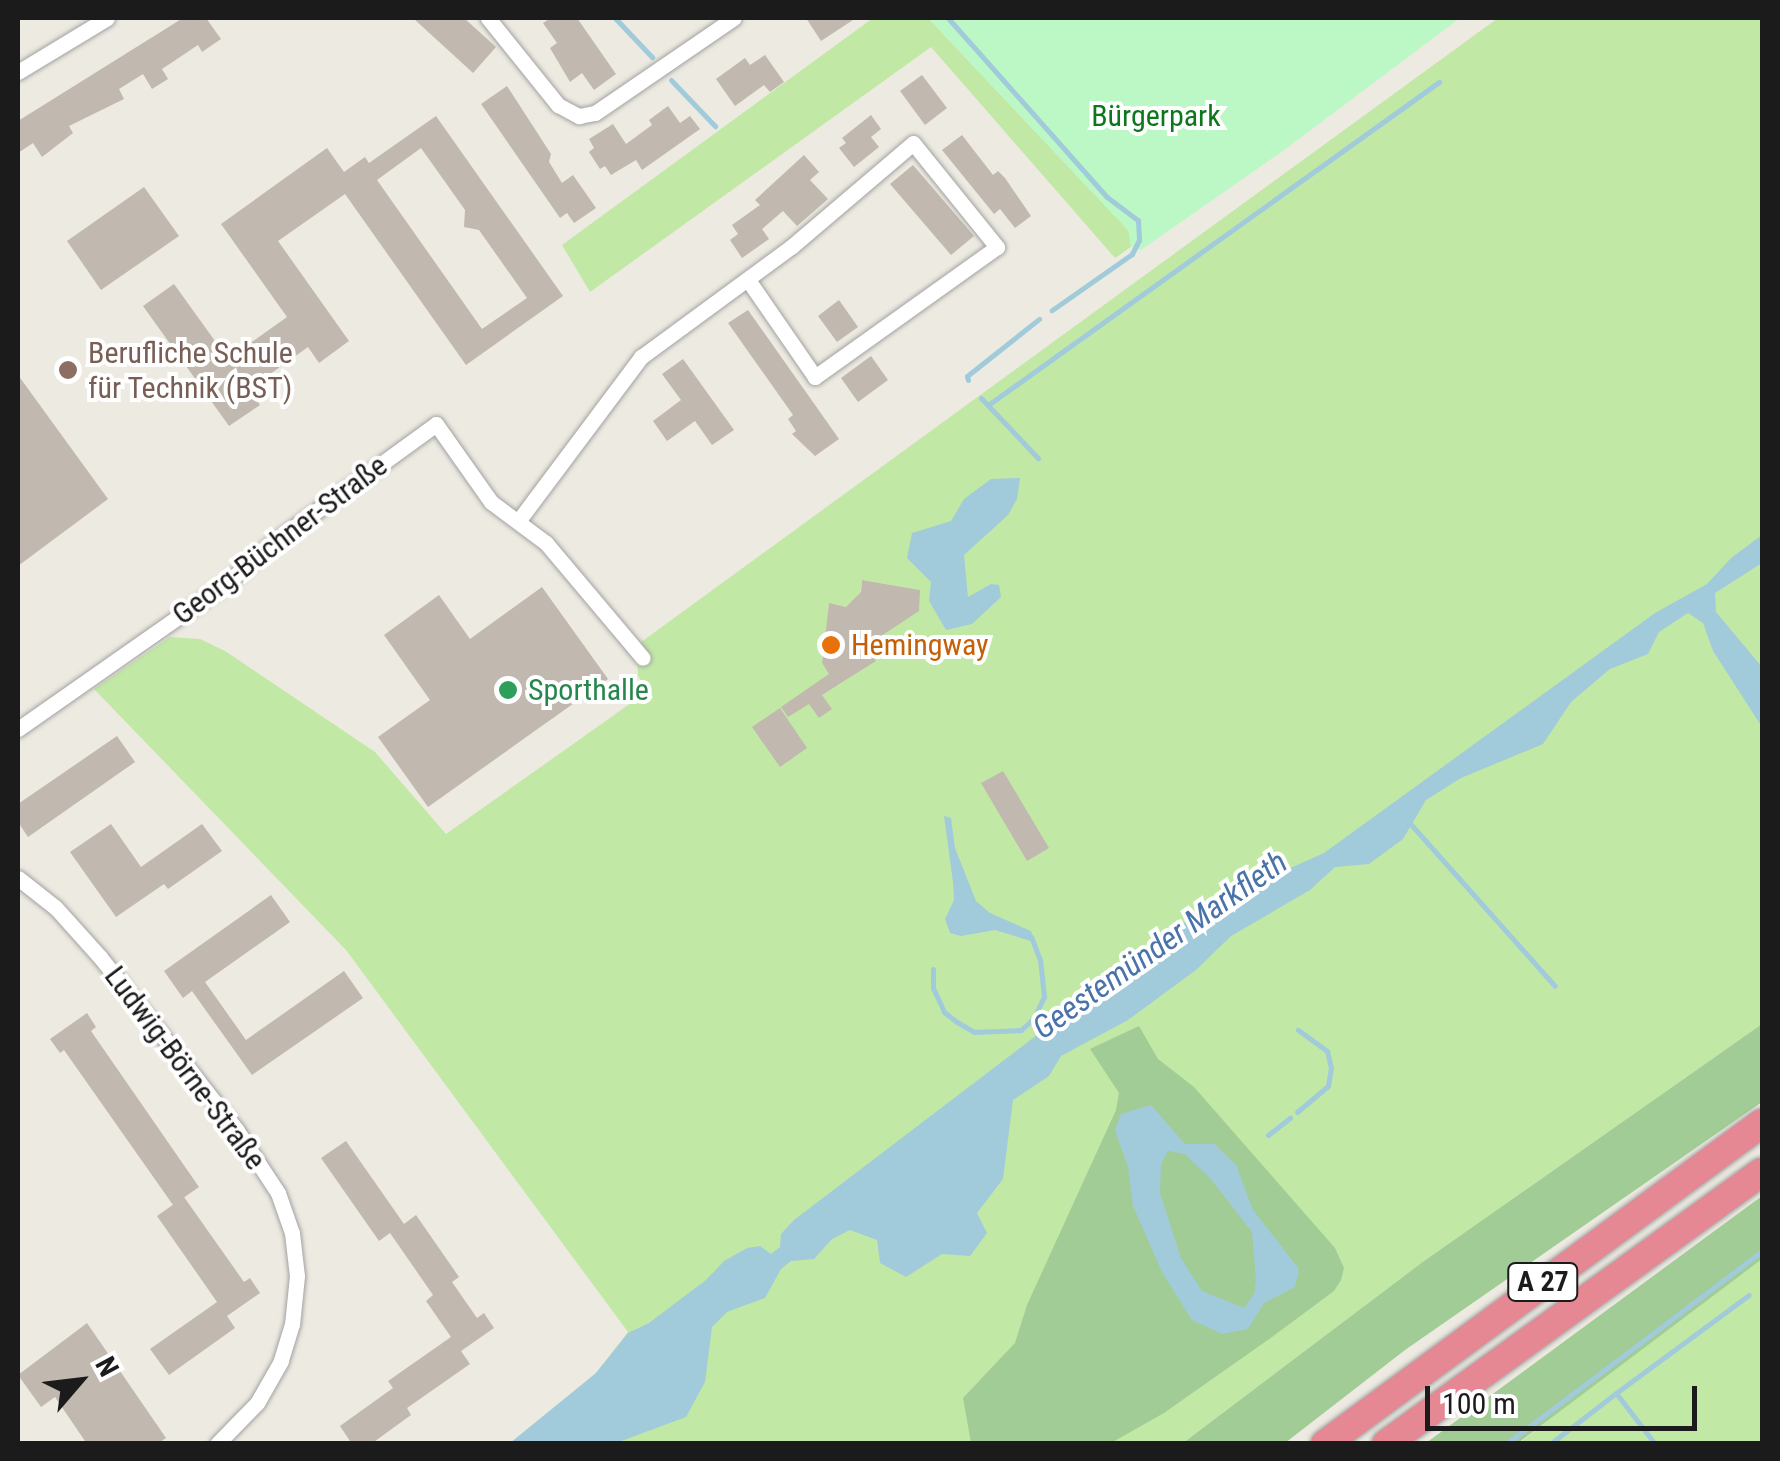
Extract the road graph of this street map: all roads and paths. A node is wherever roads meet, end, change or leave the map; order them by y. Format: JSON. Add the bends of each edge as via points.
{"nodes":[{"id":1,"x":107,"y":18,"type":"edge"},
{"id":2,"x":488,"y":18,"type":"edge"},
{"id":3,"x":734,"y":18,"type":"edge"},
{"id":4,"x":18,"y":72,"type":"edge"},
{"id":5,"x":748,"y":280,"type":"junction"},
{"id":6,"x":519,"y":520,"type":"junction"},
{"id":7,"x":644,"y":658,"type":"dead end"},
{"id":8,"x":18,"y":729,"type":"edge"},
{"id":9,"x":18,"y":878,"type":"edge"},
{"id":10,"x":1762,"y":1124,"type":"edge"},
{"id":11,"x":1762,"y":1172,"type":"edge"},
{"id":12,"x":217,"y":1444,"type":"edge"},
{"id":13,"x":1325,"y":1444,"type":"edge"},
{"id":14,"x":1386,"y":1444,"type":"edge"}],
"edges":[{"from":1,"to":4,"type":"street"},
{"from":2,"to":3,"type":"street","via":[[558,105],[579,116],[595,113]]},
{"from":5,"to":5,"type":"street","via":[[815,377],[997,247],[913,143]]},
{"from":5,"to":6,"type":"street","via":[[641,358]]},
{"from":6,"to":7,"type":"street","name":"Georg-Büchner-Straße"},
{"from":6,"to":8,"type":"street","name":"Georg-Büchner-Straße","via":[[492,502],[436,424],[228,582]]},
{"from":9,"to":12,"type":"street","name":"Ludwig-Börne-Straße","via":[[100,957],[278,1193],[292,1233],[292,1324],[258,1403]]},
{"from":10,"to":13,"type":"highway","number":"A 27"},
{"from":11,"to":14,"type":"highway","number":"A 27"}]}
